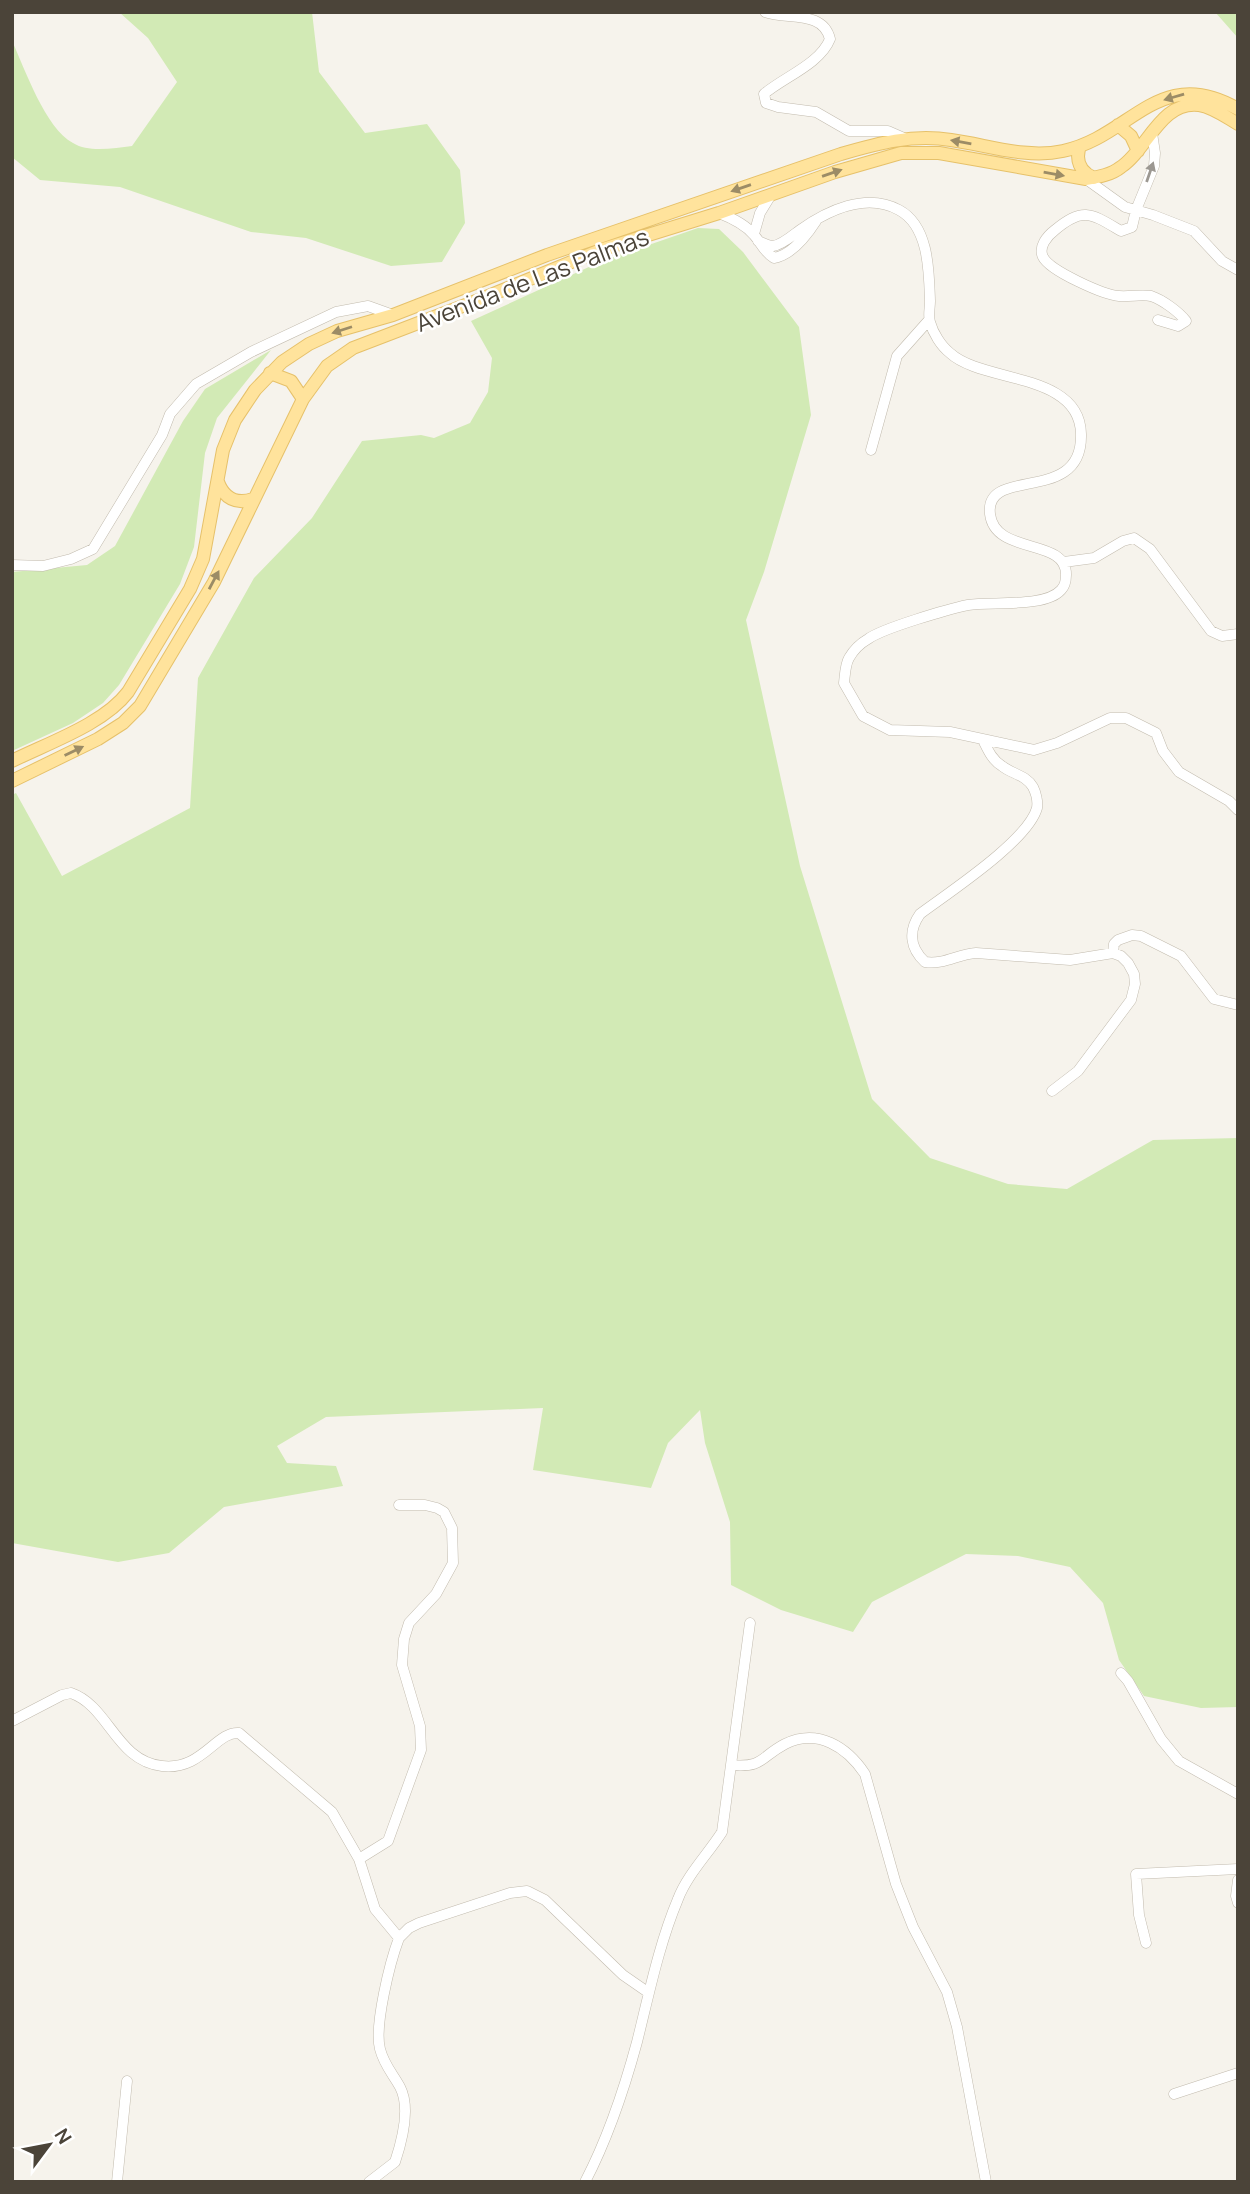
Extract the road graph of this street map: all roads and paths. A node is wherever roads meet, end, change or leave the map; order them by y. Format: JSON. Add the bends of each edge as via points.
{"nodes":[{"id":1,"x":765,"y":12,"type":"edge"},
{"id":2,"x":1238,"y":109,"type":"edge"},
{"id":3,"x":1238,"y":124,"type":"edge"},
{"id":4,"x":1118,"y":125,"type":"junction"},
{"id":5,"x":1152,"y":133,"type":"junction"},
{"id":6,"x":904,"y":138,"type":"junction"},
{"id":7,"x":1080,"y":146,"type":"junction"},
{"id":8,"x":1138,"y":152,"type":"junction"},
{"id":9,"x":1090,"y":178,"type":"junction"},
{"id":10,"x":771,"y":195,"type":"junction"},
{"id":11,"x":1136,"y":210,"type":"junction"},
{"id":12,"x":719,"y":213,"type":"junction"},
{"id":13,"x":756,"y":238,"type":"junction"},
{"id":14,"x":1238,"y":270,"type":"edge"},
{"id":15,"x":393,"y":315,"type":"junction"},
{"id":16,"x":929,"y":320,"type":"junction"},
{"id":17,"x":1158,"y":320,"type":"dead end"},
{"id":18,"x":270,"y":373,"type":"junction"},
{"id":19,"x":303,"y":399,"type":"junction"},
{"id":20,"x":871,"y":450,"type":"dead end"},
{"id":21,"x":218,"y":481,"type":"junction"},
{"id":22,"x":253,"y":499,"type":"junction"},
{"id":23,"x":1064,"y":562,"type":"junction"},
{"id":24,"x":12,"y":565,"type":"edge"},
{"id":25,"x":1238,"y":634,"type":"edge"},
{"id":26,"x":983,"y":740,"type":"junction"},
{"id":27,"x":12,"y":761,"type":"edge"},
{"id":28,"x":12,"y":781,"type":"edge"},
{"id":29,"x":1238,"y":810,"type":"edge"},
{"id":30,"x":1113,"y":953,"type":"junction"},
{"id":31,"x":1238,"y":1005,"type":"edge"},
{"id":32,"x":1052,"y":1091,"type":"dead end"},
{"id":33,"x":399,"y":1505,"type":"dead end"},
{"id":34,"x":750,"y":1623,"type":"dead end"},
{"id":35,"x":1121,"y":1673,"type":"dead end"},
{"id":36,"x":12,"y":1721,"type":"edge"},
{"id":37,"x":731,"y":1765,"type":"junction"},
{"id":38,"x":1236,"y":1791,"type":"edge"},
{"id":39,"x":359,"y":1859,"type":"junction"},
{"id":40,"x":1238,"y":1869,"type":"edge"},
{"id":41,"x":1238,"y":1880,"type":"edge"},
{"id":42,"x":1238,"y":1903,"type":"edge"},
{"id":43,"x":399,"y":1938,"type":"junction"},
{"id":44,"x":1146,"y":1943,"type":"dead end"},
{"id":45,"x":649,"y":1993,"type":"junction"},
{"id":46,"x":1238,"y":2073,"type":"edge"},
{"id":47,"x":127,"y":2081,"type":"dead end"},
{"id":48,"x":1174,"y":2094,"type":"dead end"},
{"id":49,"x":117,"y":2182,"type":"edge"},
{"id":50,"x":369,"y":2182,"type":"edge"},
{"id":51,"x":585,"y":2182,"type":"edge"},
{"id":52,"x":986,"y":2182,"type":"edge"}],
"edges":[{"from":1,"to":6,"type":"street","via":[[822,23],[830,39],[813,60],[764,94],[766,103],[816,112],[849,131],[888,131]]},
{"from":2,"to":4,"type":"main road","name":"Avenida de Las Palmas","one_way":true,"via":[[1207,95],[1187,93],[1168,97]]},
{"from":3,"to":5,"type":"main road","via":[[1192,105],[1168,114]]},
{"from":4,"to":7,"type":"main road","name":"Avenida de Las Palmas"},
{"from":4,"to":8,"type":"main road","via":[[1131,136]]},
{"from":5,"to":8,"type":"main road"},
{"from":11,"to":5,"type":"street","one_way":true,"via":[[1154,166]]},
{"from":7,"to":6,"type":"main road","name":"Avenida de Las Palmas","one_way":true,"via":[[1041,153]]},
{"from":6,"to":15,"type":"main road","name":"Avenida de Las Palmas","one_way":true,"via":[[841,154],[559,251]]},
{"from":7,"to":9,"type":"main road","via":[[1079,165]]},
{"from":8,"to":9,"type":"main road","via":[[1122,167]]},
{"from":10,"to":9,"type":"main road","name":"Avenida de Las Palmas","one_way":true,"via":[[901,153],[922,152]]},
{"from":9,"to":11,"type":"street","via":[[1125,207]]},
{"from":10,"to":12,"type":"main road","name":"Avenida de Las Palmas"},
{"from":10,"to":13,"type":"street","via":[[760,214]]},
{"from":11,"to":14,"type":"street","via":[[1194,231],[1222,261]]},
{"from":11,"to":17,"type":"street","via":[[1134,224],[1124,231],[1085,213],[1074,216],[1049,234],[1042,255],[1046,262],[1088,286],[1118,296],[1154,297],[1186,321],[1178,326]]},
{"from":12,"to":13,"type":"street"},
{"from":12,"to":19,"type":"main road","name":"Avenida de Las Palmas","via":[[603,249],[369,340],[333,360]]},
{"from":13,"to":16,"type":"street","via":[[770,256],[779,258],[808,234],[818,217],[844,207],[873,204],[898,209],[920,234],[924,246]]},
{"from":15,"to":18,"type":"main road","name":"Avenida de Las Palmas","one_way":true,"via":[[321,338]]},
{"from":15,"to":24,"type":"street","via":[[368,306],[336,312],[196,384],[170,414],[93,549],[43,566]]},
{"from":16,"to":20,"type":"street","via":[[897,356]]},
{"from":16,"to":23,"type":"street","via":[[941,343],[961,362],[1033,382],[1058,394],[1073,410],[1082,431],[1075,461],[1051,480],[1000,491],[990,514],[1006,537]]},
{"from":18,"to":19,"type":"main road","via":[[291,381]]},
{"from":18,"to":21,"type":"main road","name":"Avenida de Las Palmas","via":[[236,420],[223,450]]},
{"from":19,"to":22,"type":"main road","name":"Avenida de Las Palmas"},
{"from":21,"to":22,"type":"main road","via":[[231,500]]},
{"from":21,"to":27,"type":"main road","name":"Avenida de Las Palmas","via":[[197,574],[128,692],[103,715]]},
{"from":28,"to":22,"type":"main road","name":"Avenida de Las Palmas","one_way":true,"via":[[98,739],[140,706],[214,582]]},
{"from":23,"to":25,"type":"street","via":[[1094,558],[1134,538],[1150,549],[1211,631],[1222,636]]},
{"from":23,"to":26,"type":"street","via":[[1065,582],[1058,593],[1047,598],[968,605],[869,637],[849,658],[844,683],[863,716],[874,724],[890,730],[950,732]]},
{"from":26,"to":29,"type":"street","via":[[1034,750],[1110,718],[1126,718],[1156,733],[1179,772]]},
{"from":26,"to":30,"type":"street","via":[[1002,766],[1031,784],[1037,808],[1029,824],[996,857],[920,914],[912,933],[914,948],[925,962],[936,964],[976,953],[1070,960]]},
{"from":30,"to":31,"type":"street","via":[[1118,940],[1141,936],[1181,956],[1214,999]]},
{"from":30,"to":32,"type":"street","via":[[1125,959],[1134,974],[1131,1000],[1078,1071]]},
{"from":33,"to":39,"type":"street","via":[[425,1505],[443,1512],[452,1528],[453,1563],[436,1594],[408,1623],[404,1639],[402,1665],[420,1726],[421,1750],[388,1841]]},
{"from":34,"to":37,"type":"street"},
{"from":35,"to":38,"type":"street","via":[[1161,1739],[1180,1761]]},
{"from":36,"to":39,"type":"street","via":[[71,1693],[90,1703],[132,1753],[162,1766],[182,1766],[229,1734],[239,1733],[332,1812]]},
{"from":37,"to":45,"type":"street","via":[[722,1832],[678,1898]]},
{"from":37,"to":52,"type":"street","via":[[751,1767],[786,1744],[813,1739],[841,1747],[864,1772],[896,1884],[947,1992]]},
{"from":39,"to":43,"type":"street","via":[[374,1909]]},
{"from":40,"to":44,"type":"street","via":[[1136,1874]]},
{"from":41,"to":42,"type":"street"},
{"from":43,"to":45,"type":"street","via":[[430,1919],[527,1891],[545,1900],[623,1975]]},
{"from":43,"to":50,"type":"street","via":[[377,2034],[384,2062],[404,2096],[405,2113],[395,2162]]},
{"from":45,"to":51,"type":"street","via":[[607,2135]]},
{"from":46,"to":48,"type":"street"},
{"from":47,"to":49,"type":"street"}]}
